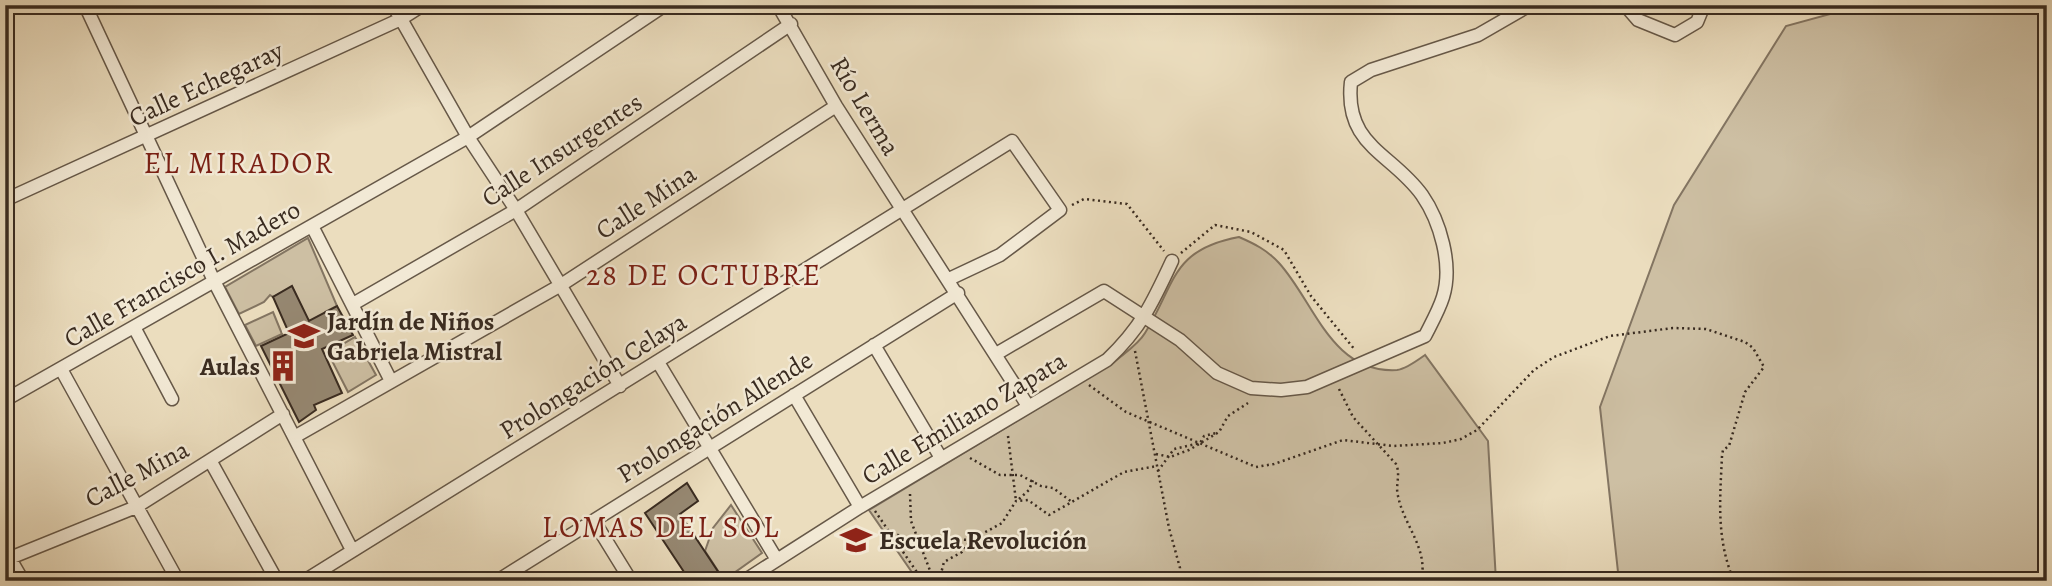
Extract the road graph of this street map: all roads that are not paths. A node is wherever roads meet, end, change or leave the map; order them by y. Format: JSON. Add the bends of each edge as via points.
{"nodes":[{"id":1,"x":85,"y":5,"type":"edge"},
{"id":2,"x":393,"y":5,"type":"edge"},
{"id":3,"x":423,"y":5,"type":"edge"},
{"id":4,"x":665,"y":5,"type":"edge"},
{"id":5,"x":779,"y":5,"type":"edge"},
{"id":6,"x":1531,"y":5,"type":"edge"},
{"id":7,"x":1625,"y":5,"type":"edge"},
{"id":8,"x":1704,"y":5,"type":"edge"},
{"id":9,"x":401,"y":19,"type":"junction"},
{"id":10,"x":791,"y":24,"type":"junction"},
{"id":11,"x":836,"y":106,"type":"junction"},
{"id":12,"x":146,"y":136,"type":"junction"},
{"id":13,"x":468,"y":137,"type":"junction"},
{"id":14,"x":5,"y":200,"type":"edge"},
{"id":15,"x":516,"y":210,"type":"junction"},
{"id":16,"x":902,"y":210,"type":"junction"},
{"id":17,"x":312,"y":226,"type":"junction"},
{"id":18,"x":1172,"y":261,"type":"road end"},
{"id":19,"x":949,"y":279,"type":"junction"},
{"id":20,"x":215,"y":283,"type":"junction"},
{"id":21,"x":561,"y":285,"type":"junction"},
{"id":22,"x":958,"y":293,"type":"junction"},
{"id":23,"x":353,"y":304,"type":"junction"},
{"id":24,"x":1145,"y":318,"type":"junction"},
{"id":25,"x":134,"y":327,"type":"junction"},
{"id":26,"x":874,"y":345,"type":"junction"},
{"id":27,"x":996,"y":354,"type":"junction"},
{"id":28,"x":658,"y":362,"type":"junction"},
{"id":29,"x":61,"y":369,"type":"junction"},
{"id":30,"x":391,"y":381,"type":"junction"},
{"id":31,"x":620,"y":386,"type":"junction"},
{"id":32,"x":794,"y":395,"type":"junction"},
{"id":33,"x":172,"y":399,"type":"dead end"},
{"id":34,"x":5,"y":401,"type":"edge"},
{"id":35,"x":1028,"y":406,"type":"junction"},
{"id":36,"x":283,"y":414,"type":"junction"},
{"id":37,"x":296,"y":436,"type":"junction"},
{"id":38,"x":707,"y":447,"type":"junction"},
{"id":39,"x":941,"y":458,"type":"junction"},
{"id":40,"x":211,"y":462,"type":"junction"},
{"id":41,"x":863,"y":505,"type":"junction"},
{"id":42,"x":136,"y":507,"type":"junction"},
{"id":43,"x":594,"y":521,"type":"junction"},
{"id":44,"x":352,"y":550,"type":"junction"},
{"id":45,"x":7,"y":556,"type":"edge"},
{"id":46,"x":777,"y":560,"type":"junction"},
{"id":47,"x":514,"y":576,"type":"edge"},
{"id":48,"x":23,"y":581,"type":"edge"},
{"id":49,"x":178,"y":581,"type":"edge"},
{"id":50,"x":277,"y":581,"type":"edge"},
{"id":51,"x":304,"y":581,"type":"edge"},
{"id":52,"x":497,"y":581,"type":"edge"},
{"id":53,"x":631,"y":581,"type":"edge"},
{"id":54,"x":744,"y":581,"type":"edge"}],
"edges":[{"from":1,"to":12,"type":"street"},
{"from":2,"to":9,"type":"street"},
{"from":3,"to":9,"type":"street","name":"Calle Echegaray"},
{"from":4,"to":13,"type":"street","name":"Calle Francisco I. Madero"},
{"from":5,"to":10,"type":"street","name":"Río Lerma"},
{"from":6,"to":24,"type":"street","via":[[1478,35],[1371,70],[1351,82],[1349,107],[1368,144],[1421,194],[1445,246],[1444,295],[1425,336],[1307,387],[1264,389],[1217,373],[1180,340]]},
{"from":7,"to":8,"type":"street","via":[[1638,20],[1675,35],[1697,22]]},
{"from":9,"to":12,"type":"street","name":"Calle Echegaray"},
{"from":9,"to":13,"type":"street"},
{"from":10,"to":11,"type":"street","name":"Río Lerma"},
{"from":10,"to":15,"type":"street","name":"Calle Insurgentes"},
{"from":11,"to":16,"type":"street","name":"Río Lerma"},
{"from":11,"to":21,"type":"street","name":"Calle Mina"},
{"from":12,"to":14,"type":"street","name":"Calle Echegaray"},
{"from":12,"to":20,"type":"street"},
{"from":13,"to":15,"type":"street"},
{"from":13,"to":17,"type":"street","name":"Calle Francisco I. Madero"},
{"from":15,"to":21,"type":"street"},
{"from":15,"to":23,"type":"street","name":"Calle Insurgentes"},
{"from":16,"to":19,"type":"street","name":"Río Lerma"},
{"from":16,"to":19,"type":"street","name":"Prolongación Celaya","via":[[1012,141],[1060,210],[1000,255]]},
{"from":16,"to":28,"type":"street","name":"Prolongación Celaya"},
{"from":17,"to":20,"type":"street","name":"Calle Francisco I. Madero"},
{"from":17,"to":23,"type":"street"},
{"from":18,"to":24,"type":"street","name":"Calle Emiliano Zapata"},
{"from":19,"to":22,"type":"street","name":"Río Lerma"},
{"from":20,"to":25,"type":"street","name":"Calle Francisco I. Madero"},
{"from":20,"to":36,"type":"street"},
{"from":21,"to":30,"type":"street","name":"Calle Mina"},
{"from":21,"to":31,"type":"street"},
{"from":22,"to":26,"type":"street","name":"Prolongación Allende"},
{"from":22,"to":27,"type":"street","name":"Río Lerma"},
{"from":23,"to":30,"type":"street"},
{"from":24,"to":27,"type":"street","via":[[1104,291]]},
{"from":24,"to":35,"type":"street","name":"Calle Emiliano Zapata","via":[[1107,360]]},
{"from":25,"to":29,"type":"street","name":"Calle Francisco I. Madero"},
{"from":25,"to":33,"type":"street"},
{"from":26,"to":32,"type":"street","name":"Prolongación Allende"},
{"from":26,"to":39,"type":"street"},
{"from":27,"to":35,"type":"street","name":"Río Lerma"},
{"from":28,"to":31,"type":"street","name":"Prolongación Celaya"},
{"from":28,"to":38,"type":"street"},
{"from":29,"to":34,"type":"street","name":"Calle Francisco I. Madero"},
{"from":29,"to":42,"type":"street"},
{"from":30,"to":37,"type":"street","name":"Calle Mina"},
{"from":31,"to":44,"type":"street","name":"Prolongación Celaya"},
{"from":32,"to":38,"type":"street","name":"Prolongación Allende"},
{"from":32,"to":41,"type":"street"},
{"from":35,"to":39,"type":"street","name":"Calle Emiliano Zapata"},
{"from":36,"to":37,"type":"street"},
{"from":36,"to":40,"type":"street","name":"Calle Mina"},
{"from":37,"to":44,"type":"street"},
{"from":38,"to":43,"type":"street","name":"Prolongación Allende"},
{"from":38,"to":46,"type":"street"},
{"from":39,"to":41,"type":"street","name":"Calle Emiliano Zapata"},
{"from":40,"to":42,"type":"street","name":"Calle Mina"},
{"from":40,"to":50,"type":"street"},
{"from":41,"to":46,"type":"street","name":"Calle Emiliano Zapata"},
{"from":42,"to":45,"type":"street","name":"Calle Mina"},
{"from":42,"to":49,"type":"street"},
{"from":43,"to":47,"type":"street","name":"Prolongación Allende"},
{"from":43,"to":53,"type":"street"},
{"from":44,"to":51,"type":"street","name":"Prolongación Celaya"},
{"from":45,"to":48,"type":"street"},
{"from":46,"to":54,"type":"street","name":"Calle Emiliano Zapata"},
{"from":47,"to":52,"type":"street","name":"Prolongación Allende"}]}
